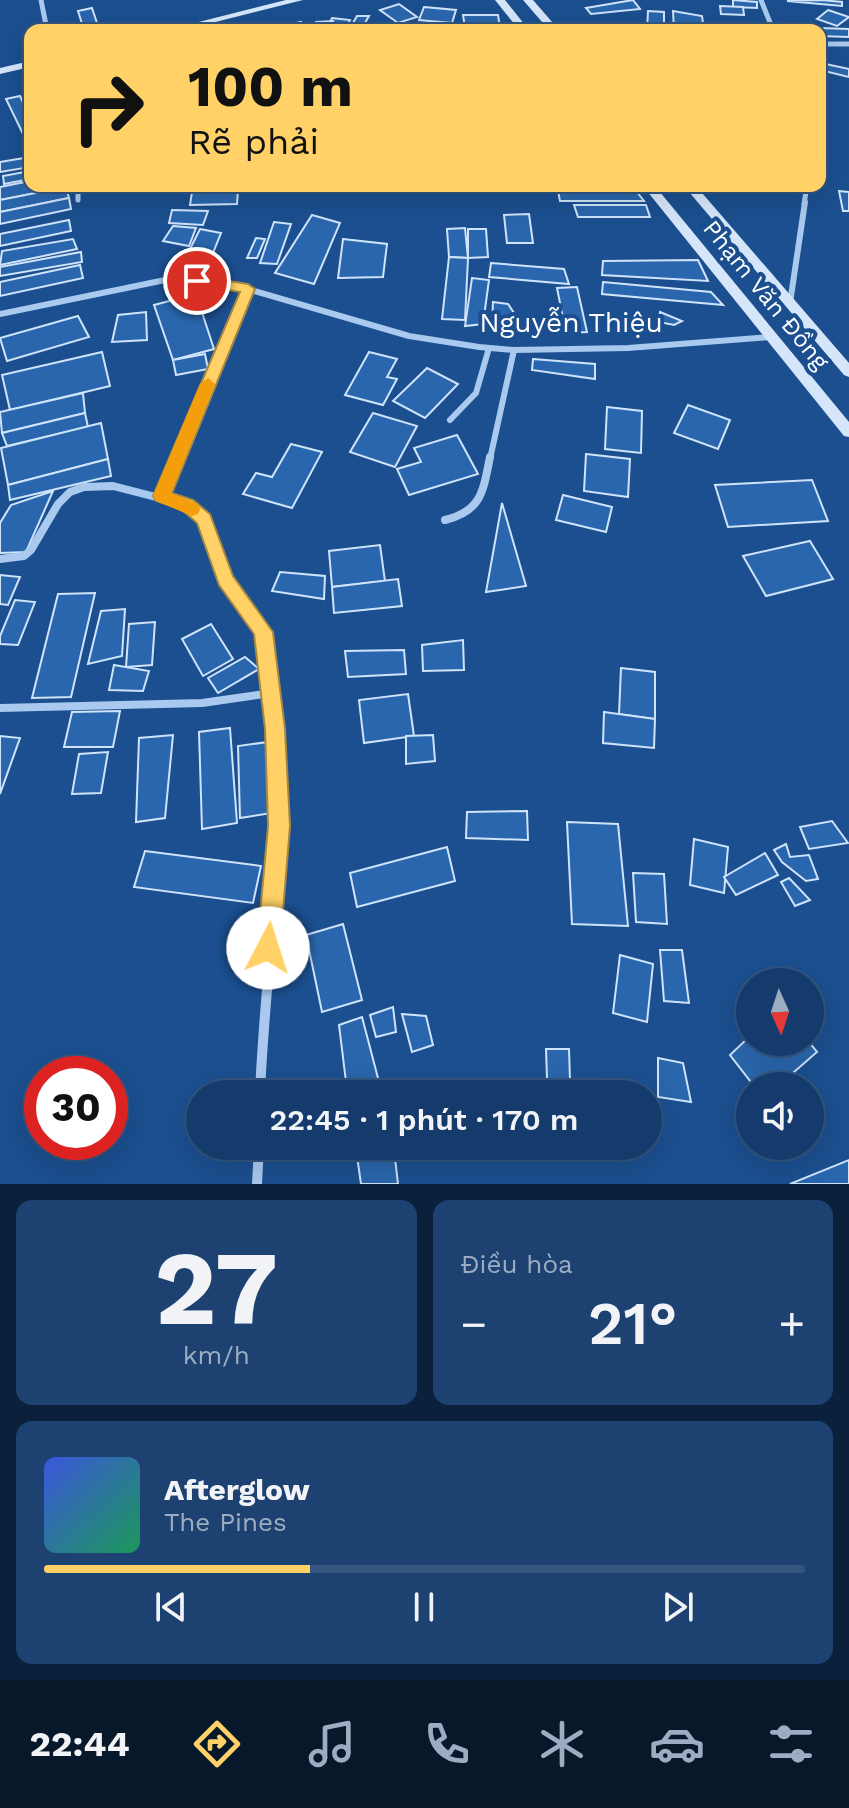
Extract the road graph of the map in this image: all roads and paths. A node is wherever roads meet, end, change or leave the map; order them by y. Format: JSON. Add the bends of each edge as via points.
{"nodes":[{"id":1,"x":41,"y":0,"type":"edge"},
{"id":2,"x":298,"y":0,"type":"edge"},
{"id":3,"x":500,"y":0,"type":"edge"},
{"id":4,"x":528,"y":0,"type":"edge"},
{"id":5,"x":761,"y":0,"type":"edge"},
{"id":6,"x":46,"y":24,"type":"edge"},
{"id":7,"x":197,"y":24,"type":"edge"},
{"id":8,"x":519,"y":24,"type":"edge"},
{"id":9,"x":549,"y":24,"type":"edge"},
{"id":10,"x":771,"y":24,"type":"edge"},
{"id":11,"x":826,"y":44,"type":"edge"},
{"id":12,"x":849,"y":44,"type":"edge"},
{"id":13,"x":24,"y":65,"type":"edge"},
{"id":14,"x":0,"y":71,"type":"edge"},
{"id":15,"x":78,"y":192,"type":"edge"},
{"id":16,"x":654,"y":192,"type":"edge"},
{"id":17,"x":695,"y":192,"type":"edge"},
{"id":18,"x":806,"y":192,"type":"edge"},
{"id":19,"x":78,"y":200,"type":"dead end"},
{"id":20,"x":248,"y":289,"type":"junction"},
{"id":21,"x":790,"y":303,"type":"junction"},
{"id":22,"x":0,"y":314,"type":"edge"},
{"id":23,"x":770,"y":337,"type":"junction"},
{"id":24,"x":489,"y":348,"type":"junction"},
{"id":25,"x":514,"y":350,"type":"junction"},
{"id":26,"x":849,"y":372,"type":"edge"},
{"id":27,"x":450,"y":420,"type":"dead end"},
{"id":28,"x":849,"y":432,"type":"edge"},
{"id":29,"x":162,"y":496,"type":"junction"},
{"id":30,"x":445,"y":520,"type":"dead end"},
{"id":31,"x":0,"y":559,"type":"edge"},
{"id":32,"x":271,"y":693,"type":"junction"},
{"id":33,"x":0,"y":708,"type":"edge"},
{"id":34,"x":260,"y":1080,"type":"edge"},
{"id":35,"x":258,"y":1160,"type":"edge"},
{"id":36,"x":257,"y":1184,"type":"edge"}],
"edges":[{"from":1,"to":6,"type":"street"},
{"from":2,"to":7,"type":"street"},
{"from":3,"to":8,"type":"street"},
{"from":4,"to":9,"type":"street"},
{"from":5,"to":10,"type":"street"},
{"from":11,"to":12,"type":"street"},
{"from":13,"to":14,"type":"street"},
{"from":15,"to":19,"type":"street"},
{"from":16,"to":23,"type":"street","name":"Phạm Văn Đồng"},
{"from":17,"to":21,"type":"street","name":"Phạm Văn Đồng"},
{"from":18,"to":21,"type":"street"},
{"from":20,"to":22,"type":"street","name":"Nguyễn Thiệu","via":[[170,279]]},
{"from":20,"to":24,"type":"street","name":"Nguyễn Thiệu","via":[[409,336]]},
{"from":20,"to":29,"type":"street"},
{"from":21,"to":26,"type":"street","name":"Phạm Văn Đồng"},
{"from":23,"to":25,"type":"street","name":"Nguyễn Thiệu"},
{"from":23,"to":28,"type":"street","name":"Phạm Văn Đồng"},
{"from":24,"to":25,"type":"street","name":"Nguyễn Thiệu"},
{"from":24,"to":27,"type":"street","via":[[476,393]]},
{"from":25,"to":30,"type":"street","via":[[477,503],[465,515]]},
{"from":29,"to":31,"type":"street","via":[[113,486],[70,492],[31,550]]},
{"from":29,"to":32,"type":"street","via":[[187,505],[204,519],[225,580],[263,632]]},
{"from":32,"to":33,"type":"street","via":[[202,703]]},
{"from":32,"to":34,"type":"street","via":[[279,826]]},
{"from":35,"to":36,"type":"street"}]}
